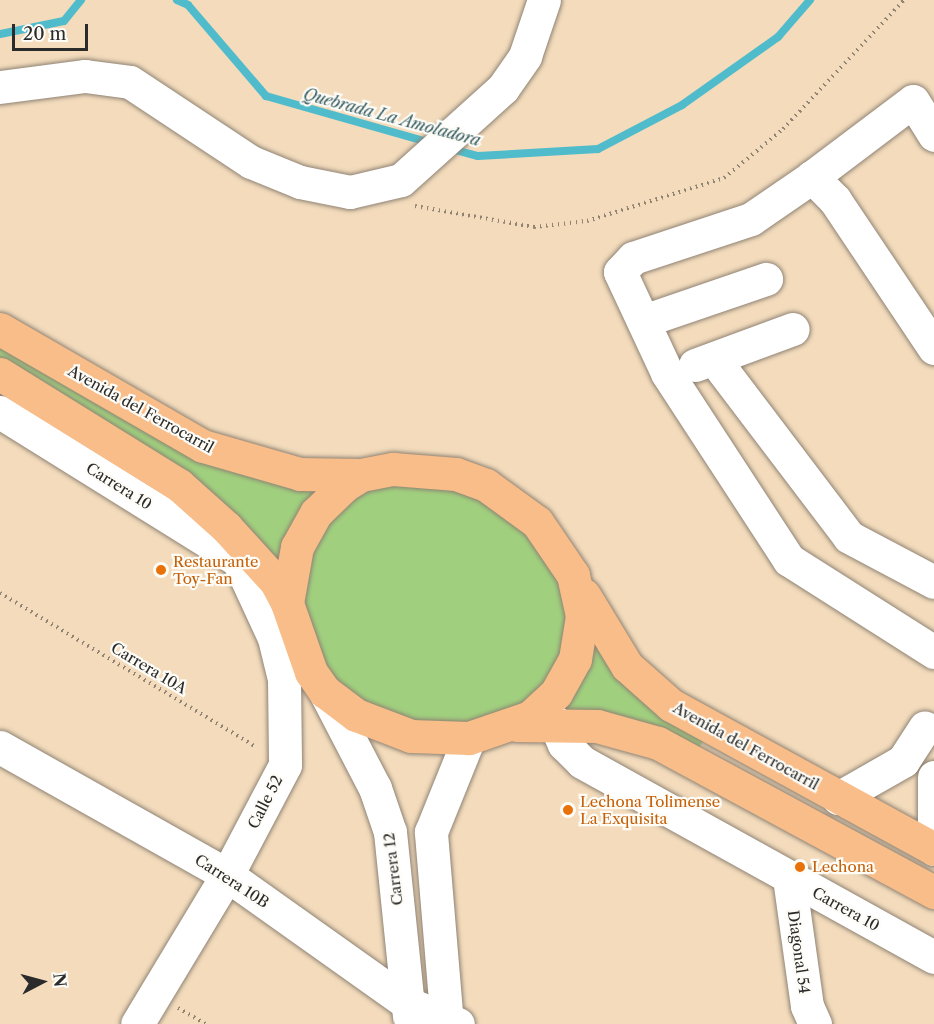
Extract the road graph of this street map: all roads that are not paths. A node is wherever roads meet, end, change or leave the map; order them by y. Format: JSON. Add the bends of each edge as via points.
{"nodes":[{"id":1,"x":544,"y":0,"type":"edge"},
{"id":2,"x":0,"y":87,"type":"edge"},
{"id":3,"x":924,"y":93,"type":"edge"},
{"id":4,"x":934,"y":135,"type":"edge"},
{"id":5,"x":812,"y":177,"type":"junction"},
{"id":6,"x":766,"y":279,"type":"dead end"},
{"id":7,"x":646,"y":320,"type":"junction"},
{"id":8,"x":0,"y":329,"type":"edge"},
{"id":9,"x":794,"y":329,"type":"dead end"},
{"id":10,"x":934,"y":348,"type":"edge"},
{"id":11,"x":714,"y":359,"type":"junction"},
{"id":12,"x":0,"y":374,"type":"edge"},
{"id":13,"x":667,"y":374,"type":"junction"},
{"id":14,"x":0,"y":412,"type":"edge"},
{"id":15,"x":362,"y":475,"type":"junction"},
{"id":16,"x":238,"y":560,"type":"joint"},
{"id":17,"x":573,"y":574,"type":"junction"},
{"id":18,"x":934,"y":582,"type":"edge"},
{"id":19,"x":287,"y":603,"type":"junction"},
{"id":20,"x":934,"y":652,"type":"edge"},
{"id":21,"x":325,"y":692,"type":"junction"},
{"id":22,"x":554,"y":721,"type":"junction"},
{"id":23,"x":514,"y":725,"type":"junction"},
{"id":24,"x":925,"y":727,"type":"dead end"},
{"id":25,"x":469,"y":738,"type":"junction"},
{"id":26,"x":0,"y":747,"type":"edge"},
{"id":27,"x":903,"y":760,"type":"junction"},
{"id":28,"x":934,"y":777,"type":"edge"},
{"id":29,"x":838,"y":798,"type":"junction"},
{"id":30,"x":934,"y":849,"type":"edge"},
{"id":31,"x":227,"y":875,"type":"junction"},
{"id":32,"x":789,"y":878,"type":"junction"},
{"id":33,"x":934,"y":892,"type":"edge"},
{"id":34,"x":934,"y":957,"type":"edge"},
{"id":35,"x":408,"y":1013,"type":"edge"},
{"id":36,"x":450,"y":1023,"type":"edge"},
{"id":37,"x":137,"y":1024,"type":"edge"},
{"id":38,"x":814,"y":1024,"type":"edge"}],
"edges":[{"from":1,"to":2,"type":"street","via":[[525,56],[503,88],[401,180],[350,192],[300,182],[251,162],[130,82],[85,76]]},
{"from":3,"to":4,"type":"street"},
{"from":3,"to":5,"type":"street"},
{"from":5,"to":7,"type":"street","via":[[751,219],[633,258],[620,272]]},
{"from":5,"to":10,"type":"street","via":[[835,200]]},
{"from":6,"to":7,"type":"street"},
{"from":7,"to":13,"type":"street"},
{"from":8,"to":15,"type":"main road","name":"Avenida del Ferrocarril","via":[[211,450],[300,474]]},
{"from":9,"to":11,"type":"street"},
{"from":11,"to":13,"type":"street"},
{"from":11,"to":18,"type":"street","via":[[849,537]]},
{"from":12,"to":19,"type":"main road","via":[[179,485],[226,527],[276,582]]},
{"from":13,"to":20,"type":"street","via":[[789,560]]},
{"from":14,"to":16,"type":"street","name":"Carrera 10"},
{"from":15,"to":17,"type":"main road","name":"Avenida del Ferrocarril","via":[[424,469],[486,485],[537,522]]},
{"from":15,"to":19,"type":"main road","via":[[329,498],[305,530],[291,565]]},
{"from":16,"to":31,"type":"street","name":"Calle 52","via":[[274,638],[287,722],[285,765]]},
{"from":17,"to":23,"type":"main road","via":[[582,616],[575,659],[544,707]]},
{"from":17,"to":29,"type":"main road","name":"Avenida del Ferrocarril","via":[[604,636],[645,684],[709,729]]},
{"from":19,"to":21,"type":"main road","via":[[300,650]]},
{"from":21,"to":25,"type":"main road","via":[[356,715],[392,731],[431,739]]},
{"from":21,"to":35,"type":"street","name":"Carrera 12","via":[[375,788],[390,832]]},
{"from":22,"to":23,"type":"main road"},
{"from":22,"to":32,"type":"street","name":"Carrera 10","via":[[564,744],[582,762]]},
{"from":22,"to":33,"type":"main road","via":[[658,742]]},
{"from":23,"to":25,"type":"main road"},
{"from":24,"to":27,"type":"street"},
{"from":25,"to":36,"type":"street","via":[[431,832]]},
{"from":26,"to":31,"type":"street","name":"Carrera 10B"},
{"from":27,"to":28,"type":"street"},
{"from":27,"to":29,"type":"street"},
{"from":28,"to":30,"type":"street"},
{"from":29,"to":30,"type":"main road","name":"Avenida del Ferrocarril"},
{"from":31,"to":35,"type":"street","name":"Carrera 10B"},
{"from":31,"to":37,"type":"street","name":"Calle 52"},
{"from":32,"to":34,"type":"street","name":"Carrera 10"},
{"from":32,"to":38,"type":"street","name":"Diagonal 54","via":[[807,1006]]},
{"from":35,"to":36,"type":"street","name":"Carrera 10B"}]}
